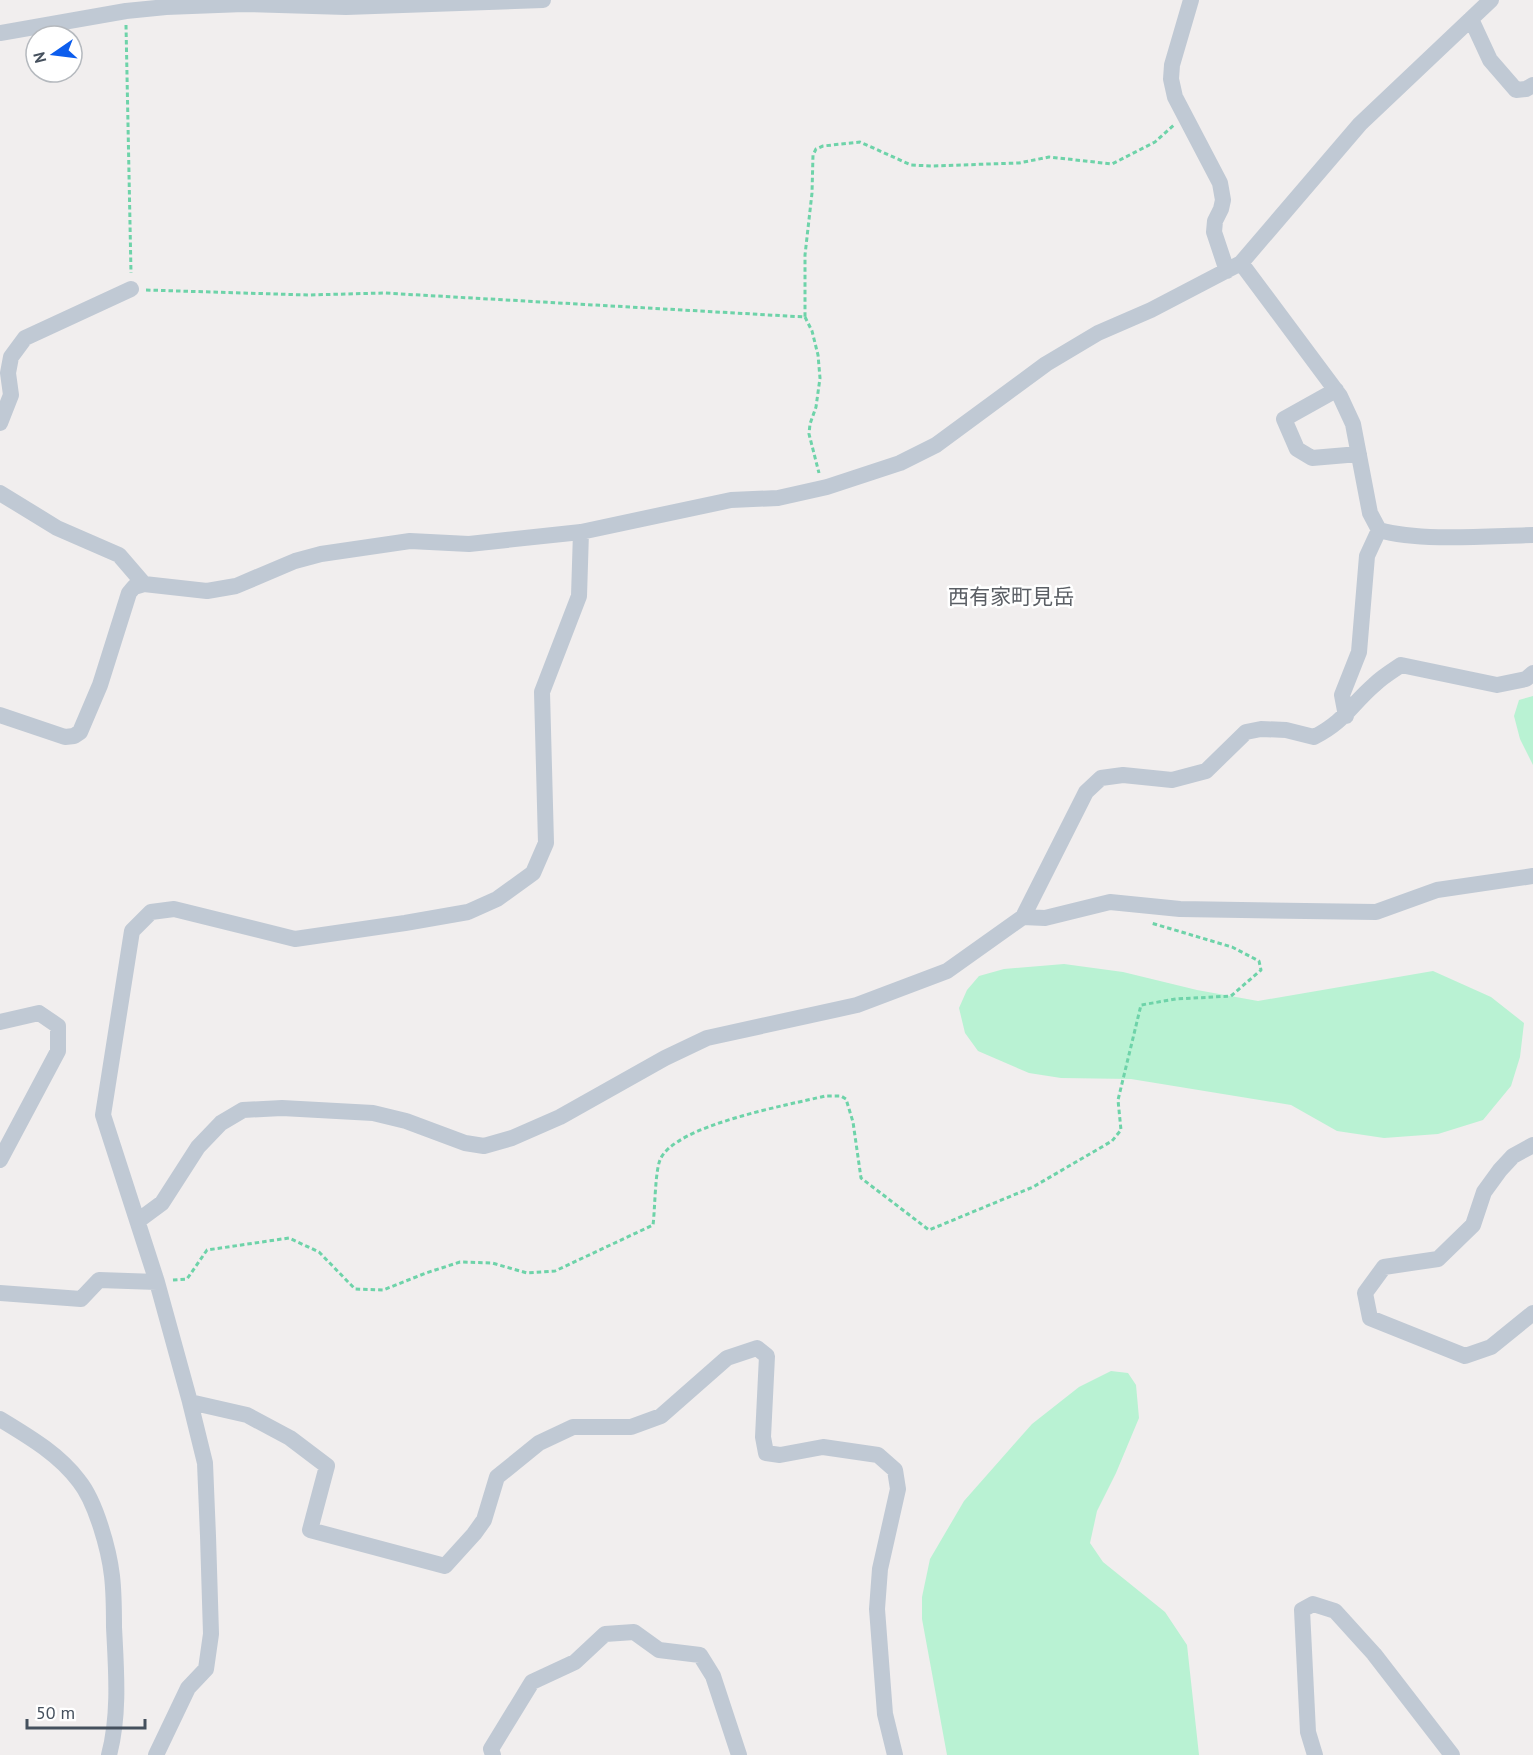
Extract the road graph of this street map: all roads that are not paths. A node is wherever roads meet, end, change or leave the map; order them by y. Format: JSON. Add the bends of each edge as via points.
{"nodes":[{"id":1,"x":543,"y":0,"type":"edge"},
{"id":2,"x":1191,"y":0,"type":"edge"},
{"id":3,"x":1491,"y":0,"type":"edge"},
{"id":4,"x":1471,"y":19,"type":"junction"},
{"id":5,"x":0,"y":33,"type":"edge"},
{"id":6,"x":1533,"y":85,"type":"edge"},
{"id":7,"x":1234,"y":267,"type":"junction"},
{"id":8,"x":131,"y":289,"type":"road end"},
{"id":9,"x":1335,"y":390,"type":"junction"},
{"id":10,"x":0,"y":423,"type":"edge"},
{"id":11,"x":1359,"y":454,"type":"junction"},
{"id":12,"x":0,"y":493,"type":"edge"},
{"id":13,"x":1379,"y":530,"type":"junction"},
{"id":14,"x":581,"y":532,"type":"junction"},
{"id":15,"x":1533,"y":535,"type":"edge"},
{"id":16,"x":144,"y":584,"type":"junction"},
{"id":17,"x":1533,"y":673,"type":"edge"},
{"id":18,"x":0,"y":715,"type":"edge"},
{"id":19,"x":1346,"y":716,"type":"junction"},
{"id":20,"x":1533,"y":876,"type":"edge"},
{"id":21,"x":1023,"y":917,"type":"junction"},
{"id":22,"x":0,"y":1022,"type":"edge"},
{"id":23,"x":1533,"y":1145,"type":"edge"},
{"id":24,"x":0,"y":1160,"type":"edge"},
{"id":25,"x":139,"y":1220,"type":"junction"},
{"id":26,"x":158,"y":1282,"type":"junction"},
{"id":27,"x":0,"y":1293,"type":"edge"},
{"id":28,"x":1533,"y":1313,"type":"edge"},
{"id":29,"x":190,"y":1402,"type":"junction"},
{"id":30,"x":0,"y":1419,"type":"edge"},
{"id":31,"x":109,"y":1755,"type":"edge"},
{"id":32,"x":156,"y":1755,"type":"edge"},
{"id":33,"x":493,"y":1755,"type":"edge"},
{"id":34,"x":739,"y":1755,"type":"edge"},
{"id":35,"x":895,"y":1755,"type":"edge"},
{"id":36,"x":1315,"y":1755,"type":"edge"},
{"id":37,"x":1452,"y":1755,"type":"edge"}],
"edges":[{"from":1,"to":5,"type":"street","via":[[346,7],[166,7]]},
{"from":2,"to":7,"type":"street","via":[[1171,79],[1174,97],[1220,183],[1221,209],[1214,232]]},
{"from":3,"to":4,"type":"street"},
{"from":4,"to":6,"type":"street","via":[[1490,60],[1516,90]]},
{"from":4,"to":7,"type":"street","via":[[1360,124]]},
{"from":7,"to":9,"type":"street"},
{"from":7,"to":14,"type":"street","via":[[1098,333],[1047,364],[936,445],[900,463],[827,488],[778,498],[731,500]]},
{"from":8,"to":10,"type":"street","via":[[26,338],[11,357],[11,395]]},
{"from":9,"to":11,"type":"street","via":[[1353,424]]},
{"from":9,"to":11,"type":"street","via":[[1284,419],[1297,449],[1312,458]]},
{"from":11,"to":13,"type":"street","via":[[1370,513]]},
{"from":12,"to":16,"type":"street","via":[[57,528],[119,555]]},
{"from":13,"to":15,"type":"street","via":[[1448,537]]},
{"from":13,"to":19,"type":"street","via":[[1367,555],[1359,652],[1342,695]]},
{"from":14,"to":16,"type":"street","via":[[469,543],[410,541],[321,554],[236,586],[207,591]]},
{"from":14,"to":25,"type":"street","via":[[579,596],[542,692],[546,843],[533,873],[497,899],[468,912],[306,938],[295,939],[174,909],[151,912],[132,931],[103,1115]]},
{"from":16,"to":18,"type":"street","via":[[129,592],[100,685],[80,732],[65,737]]},
{"from":17,"to":19,"type":"street","via":[[1526,679],[1497,685],[1401,665],[1374,685]]},
{"from":19,"to":21,"type":"street","via":[[1314,737],[1286,730],[1246,732],[1206,771],[1172,780],[1101,778],[1086,792]]},
{"from":20,"to":21,"type":"street","via":[[1437,890],[1376,912],[1180,909],[1110,902],[1045,918]]},
{"from":21,"to":25,"type":"street","via":[[947,971],[857,1005],[707,1038],[561,1117],[484,1146],[373,1113],[243,1110],[221,1123],[198,1147],[162,1203]]},
{"from":22,"to":24,"type":"street","via":[[39,1013],[58,1026],[58,1052]]},
{"from":23,"to":28,"type":"street","via":[[1500,1170],[1484,1192],[1473,1225],[1438,1259],[1384,1267],[1365,1293],[1371,1318],[1465,1356],[1491,1347]]},
{"from":25,"to":26,"type":"street"},
{"from":26,"to":27,"type":"street","via":[[99,1280],[81,1299]]},
{"from":26,"to":29,"type":"street"},
{"from":29,"to":32,"type":"street","via":[[206,1463],[211,1634],[206,1669],[188,1688]]},
{"from":29,"to":35,"type":"street","via":[[247,1415],[290,1438],[327,1466],[310,1530],[445,1566],[484,1520],[497,1477],[539,1443],[573,1427],[631,1427],[661,1416],[727,1358],[757,1348],[767,1356],[763,1437],[766,1453],[780,1455],[823,1447],[878,1455],[895,1470],[898,1490],[880,1569],[877,1609],[885,1714]]},
{"from":30,"to":31,"type":"street","via":[[59,1460],[80,1481],[95,1508],[112,1574],[117,1673]]},
{"from":33,"to":34,"type":"street","via":[[491,1749],[532,1682],[574,1662],[605,1634],[634,1632],[659,1650],[700,1654],[713,1676]]},
{"from":36,"to":37,"type":"street","via":[[1308,1732],[1302,1610],[1313,1604],[1335,1611]]}]}
